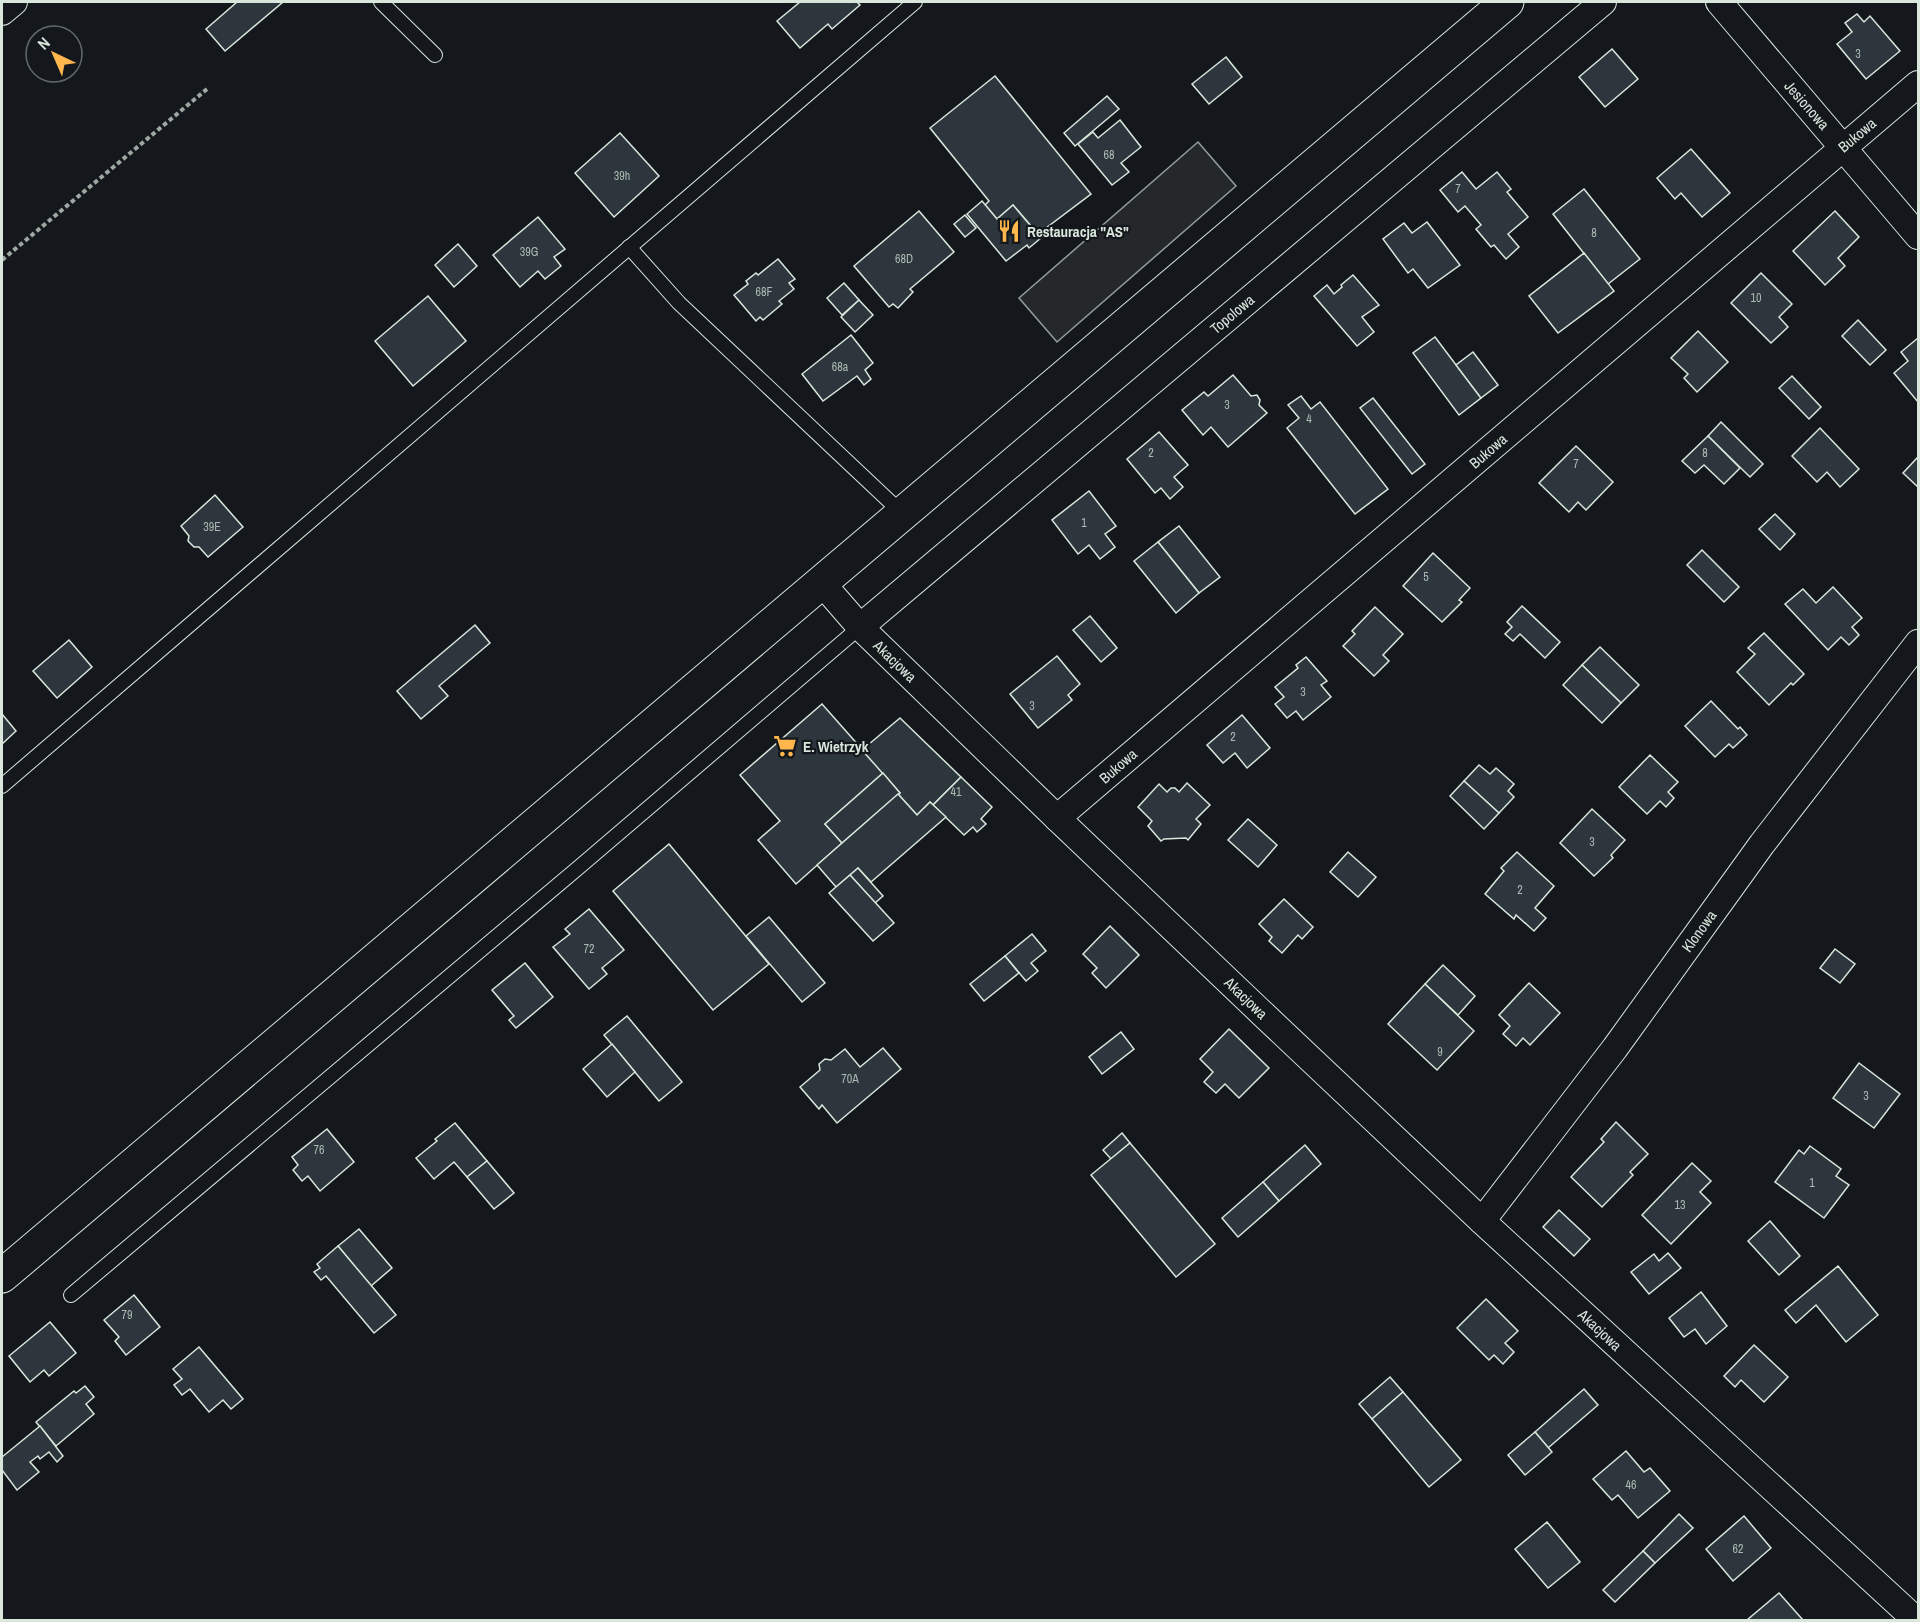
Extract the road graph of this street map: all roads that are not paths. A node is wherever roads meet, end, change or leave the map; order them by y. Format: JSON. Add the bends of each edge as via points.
{"nodes":[{"id":1,"x":14,"y":2,"type":"edge"},
{"id":2,"x":381,"y":2,"type":"edge"},
{"id":3,"x":915,"y":2,"type":"edge"},
{"id":4,"x":1507,"y":2,"type":"edge"},
{"id":5,"x":1603,"y":2,"type":"edge"},
{"id":6,"x":1719,"y":2,"type":"edge"},
{"id":7,"x":2,"y":12,"type":"edge"},
{"id":8,"x":435,"y":55,"type":"dead end"},
{"id":9,"x":1918,"y":84,"type":"edge"},
{"id":10,"x":1843,"y":147,"type":"junction"},
{"id":11,"x":1918,"y":236,"type":"edge"},
{"id":12,"x":629,"y":247,"type":"junction"},
{"id":13,"x":903,"y":514,"type":"junction"},
{"id":14,"x":821,"y":582,"type":"junction"},
{"id":15,"x":860,"y":627,"type":"junction"},
{"id":16,"x":1914,"y":657,"type":"edge"},
{"id":17,"x":2,"y":786,"type":"edge"},
{"id":18,"x":1057,"y":818,"type":"junction"},
{"id":19,"x":1482,"y":1221,"type":"junction"},
{"id":20,"x":2,"y":1276,"type":"edge"},
{"id":21,"x":71,"y":1294,"type":"dead end"},
{"id":22,"x":1916,"y":1620,"type":"edge"}],
"edges":[{"from":1,"to":7,"type":"street"},
{"from":2,"to":8,"type":"lane"},
{"from":3,"to":12,"type":"lane"},
{"from":4,"to":13,"type":"main road"},
{"from":5,"to":15,"type":"street","name":"Topolowa"},
{"from":6,"to":10,"type":"street","name":"Jesionowa"},
{"from":9,"to":10,"type":"street","name":"Bukowa"},
{"from":10,"to":11,"type":"street","name":"Jesionowa"},
{"from":10,"to":18,"type":"street","name":"Bukowa"},
{"from":12,"to":13,"type":"lane","via":[[679,303]]},
{"from":12,"to":17,"type":"lane"},
{"from":13,"to":14,"type":"main road"},
{"from":14,"to":15,"type":"street","name":"Akacjowa"},
{"from":14,"to":20,"type":"main road"},
{"from":15,"to":18,"type":"street","name":"Akacjowa"},
{"from":15,"to":21,"type":"lane"},
{"from":16,"to":19,"type":"street","name":"Klonowa","via":[[1762,844],[1615,1048]]},
{"from":18,"to":19,"type":"street","name":"Akacjowa"},
{"from":19,"to":22,"type":"street","name":"Akacjowa"}]}
